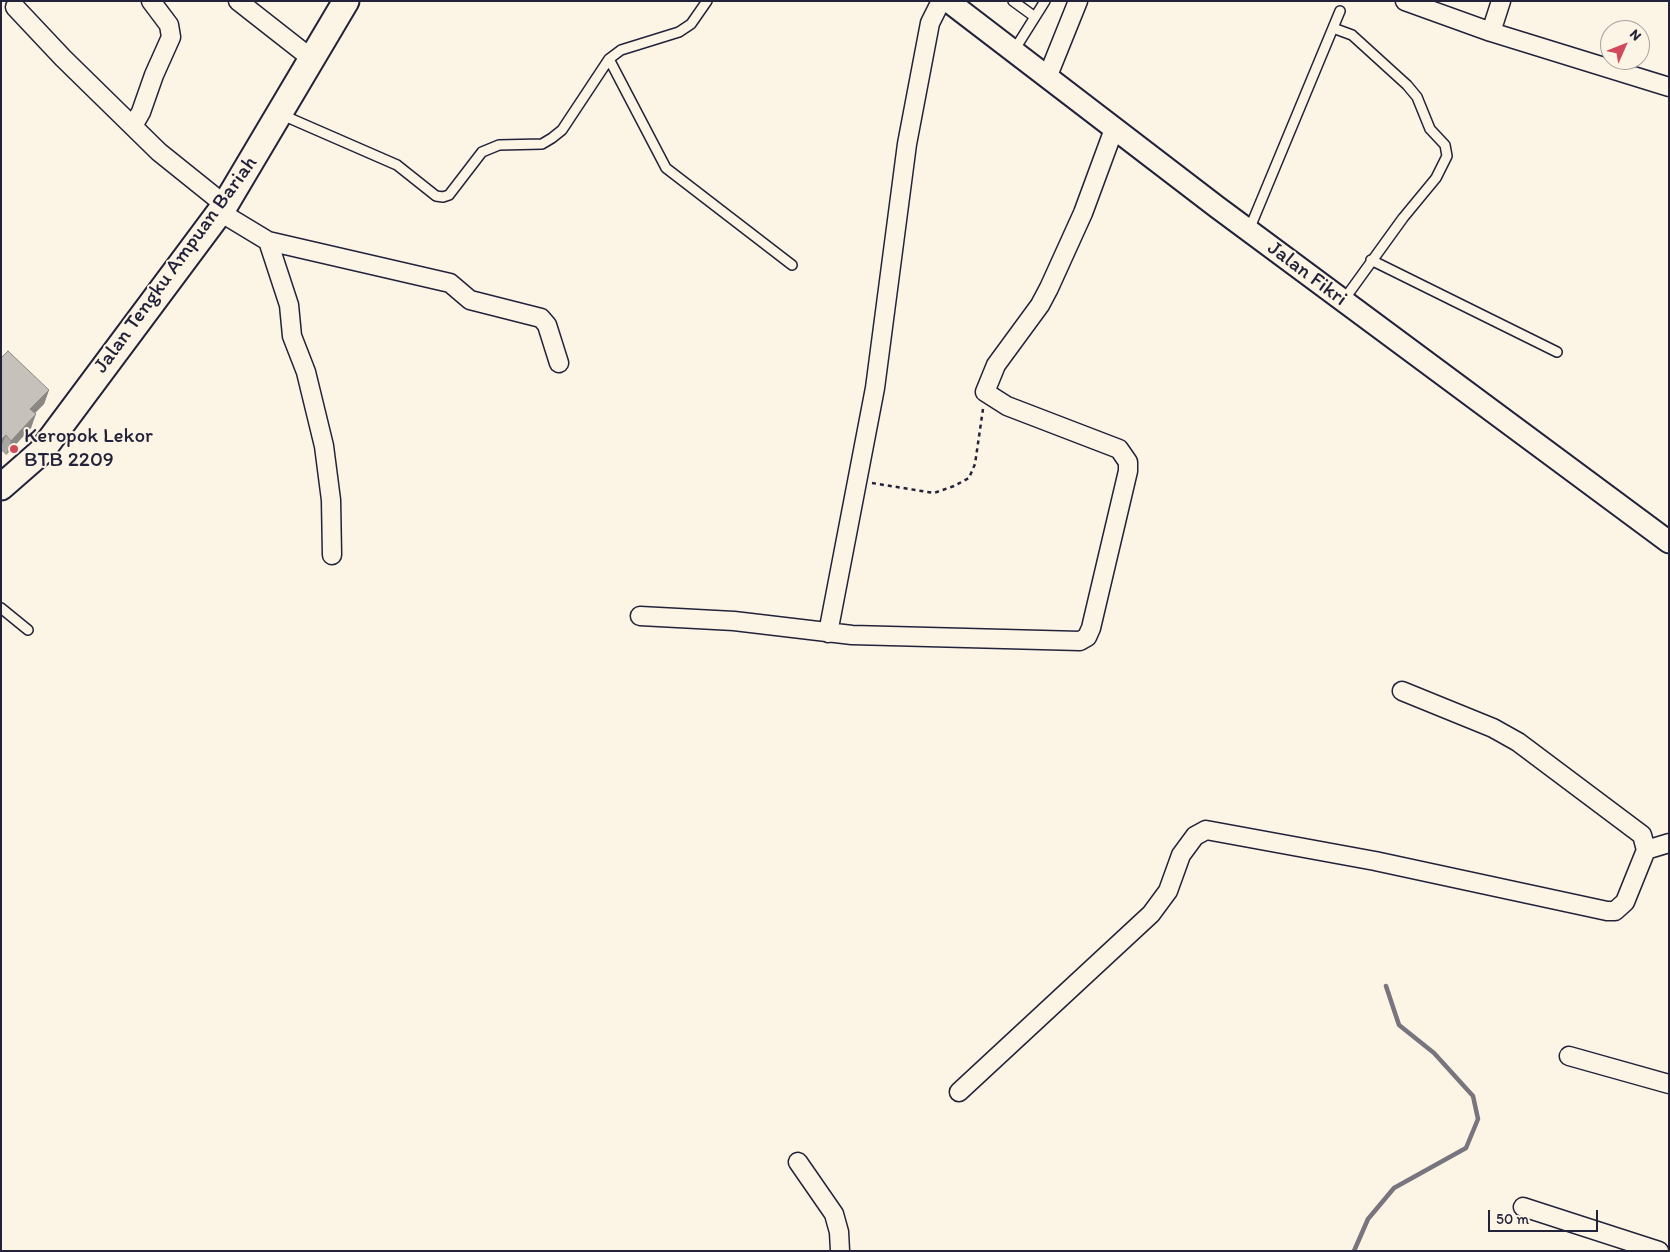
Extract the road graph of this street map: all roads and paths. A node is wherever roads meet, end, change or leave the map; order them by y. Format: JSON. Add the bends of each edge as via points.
{"nodes":[{"id":1,"x":151,"y":1,"type":"edge"},
{"id":2,"x":238,"y":1,"type":"edge"},
{"id":3,"x":346,"y":1,"type":"edge"},
{"id":4,"x":707,"y":1,"type":"edge"},
{"id":5,"x":941,"y":1,"type":"edge"},
{"id":6,"x":948,"y":1,"type":"edge"},
{"id":7,"x":1013,"y":1,"type":"edge"},
{"id":8,"x":1045,"y":1,"type":"edge"},
{"id":9,"x":1078,"y":1,"type":"edge"},
{"id":10,"x":1405,"y":1,"type":"edge"},
{"id":11,"x":1501,"y":1,"type":"edge"},
{"id":12,"x":15,"y":7,"type":"dead end"},
{"id":13,"x":1340,"y":11,"type":"dead end"},
{"id":14,"x":1035,"y":17,"type":"junction"},
{"id":15,"x":1333,"y":28,"type":"junction"},
{"id":16,"x":1491,"y":32,"type":"junction"},
{"id":17,"x":1013,"y":52,"type":"junction"},
{"id":18,"x":312,"y":59,"type":"junction"},
{"id":19,"x":610,"y":59,"type":"junction"},
{"id":20,"x":1047,"y":78,"type":"junction"},
{"id":21,"x":1669,"y":87,"type":"edge"},
{"id":22,"x":280,"y":114,"type":"junction"},
{"id":23,"x":133,"y":126,"type":"junction"},
{"id":24,"x":1114,"y":129,"type":"junction"},
{"id":25,"x":222,"y":208,"type":"junction"},
{"id":26,"x":1249,"y":230,"type":"junction"},
{"id":27,"x":268,"y":241,"type":"junction"},
{"id":28,"x":1371,"y":260,"type":"junction"},
{"id":29,"x":792,"y":265,"type":"dead end"},
{"id":30,"x":1343,"y":301,"type":"junction"},
{"id":31,"x":1557,"y":352,"type":"dead end"},
{"id":32,"x":559,"y":363,"type":"dead end"},
{"id":33,"x":986,"y":392,"type":"junction"},
{"id":34,"x":858,"y":481,"type":"junction"},
{"id":35,"x":1,"y":487,"type":"edge"},
{"id":36,"x":1669,"y":542,"type":"edge"},
{"id":37,"x":332,"y":555,"type":"dead end"},
{"id":38,"x":1,"y":608,"type":"edge"},
{"id":39,"x":640,"y":616,"type":"dead end"},
{"id":40,"x":28,"y":630,"type":"dead end"},
{"id":41,"x":828,"y":633,"type":"junction"},
{"id":42,"x":1402,"y":691,"type":"dead end"},
{"id":43,"x":1669,"y":844,"type":"edge"},
{"id":44,"x":1646,"y":850,"type":"junction"},
{"id":45,"x":1569,"y":1056,"type":"dead end"},
{"id":46,"x":1669,"y":1084,"type":"edge"},
{"id":47,"x":959,"y":1092,"type":"dead end"},
{"id":48,"x":798,"y":1162,"type":"dead end"},
{"id":49,"x":1523,"y":1207,"type":"dead end"},
{"id":50,"x":840,"y":1251,"type":"edge"},
{"id":51,"x":1659,"y":1251,"type":"edge"}],
"edges":[{"from":1,"to":23,"type":"street","via":[[169,25],[171,37],[142,112]]},
{"from":2,"to":18,"type":"street"},
{"from":3,"to":18,"type":"main road","name":"Jalan Tengku Ampuan Bariah"},
{"from":4,"to":19,"type":"lane","via":[[691,24],[679,32],[621,50]]},
{"from":5,"to":34,"type":"street","via":[[930,23],[907,144],[885,322]]},
{"from":6,"to":17,"type":"street","name":"Jalan Fikri"},
{"from":7,"to":14,"type":"lane"},
{"from":8,"to":14,"type":"lane"},
{"from":9,"to":20,"type":"street"},
{"from":10,"to":16,"type":"street"},
{"from":11,"to":16,"type":"street"},
{"from":12,"to":23,"type":"street","via":[[62,58]]},
{"from":13,"to":15,"type":"lane"},
{"from":14,"to":17,"type":"lane"},
{"from":15,"to":26,"type":"lane"},
{"from":15,"to":28,"type":"lane","via":[[1352,35],[1417,96],[1430,129],[1444,145],[1447,156],[1436,178]]},
{"from":16,"to":21,"type":"street"},
{"from":17,"to":20,"type":"street","name":"Jalan Fikri"},
{"from":18,"to":22,"type":"main road","name":"Jalan Tengku Ampuan Bariah"},
{"from":19,"to":22,"type":"lane","via":[[562,130],[542,144],[499,145],[482,152],[449,195],[443,197],[436,196],[397,165]]},
{"from":19,"to":29,"type":"lane","via":[[666,168]]},
{"from":20,"to":24,"type":"street","name":"Jalan Fikri"},
{"from":22,"to":25,"type":"main road","name":"Jalan Tengku Ampuan Bariah"},
{"from":23,"to":25,"type":"street"},
{"from":24,"to":26,"type":"street","name":"Jalan Fikri"},
{"from":24,"to":33,"type":"street","via":[[1083,213],[1049,288],[996,365]]},
{"from":25,"to":27,"type":"street"},
{"from":25,"to":35,"type":"main road","name":"Jalan Tengku Ampuan Bariah","via":[[42,452]]},
{"from":26,"to":30,"type":"street","name":"Jalan Fikri"},
{"from":27,"to":32,"type":"street","via":[[450,283],[470,300],[541,318],[547,325]]},
{"from":27,"to":37,"type":"street","via":[[289,305],[292,336],[306,372],[324,446],[331,500]]},
{"from":28,"to":30,"type":"lane"},
{"from":28,"to":31,"type":"lane"},
{"from":30,"to":36,"type":"street","name":"Jalan Fikri"},
{"from":33,"to":34,"type":"path","via":[[975,464],[969,478],[934,493]]},
{"from":33,"to":41,"type":"street","via":[[1007,406],[1119,449],[1128,462],[1087,637],[1080,641]]},
{"from":34,"to":41,"type":"street"},
{"from":38,"to":40,"type":"lane"},
{"from":39,"to":41,"type":"street","via":[[734,621]]},
{"from":42,"to":44,"type":"street","via":[[1493,728],[1518,742],[1642,835]]},
{"from":43,"to":44,"type":"street"},
{"from":44,"to":47,"type":"street","via":[[1625,902],[1615,911],[1607,911],[1375,861],[1206,830],[1195,836],[1181,855],[1168,891],[1151,914]]},
{"from":45,"to":46,"type":"street"},
{"from":48,"to":50,"type":"street","via":[[834,1214]]},
{"from":49,"to":51,"type":"street"}]}
